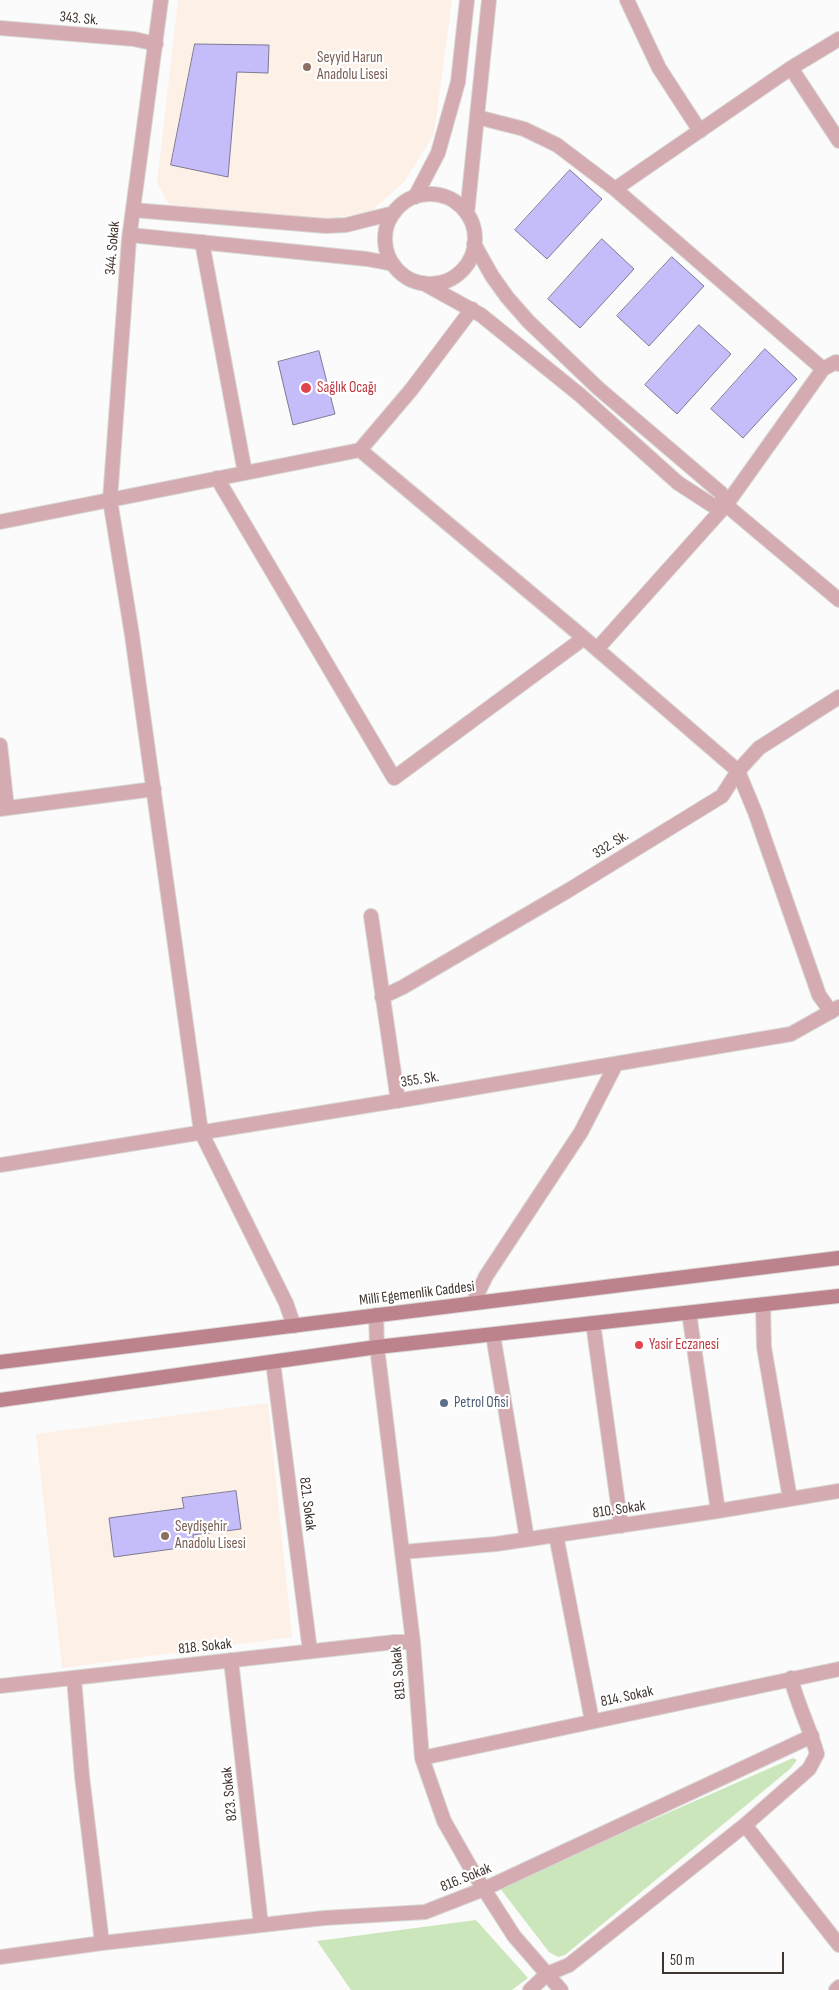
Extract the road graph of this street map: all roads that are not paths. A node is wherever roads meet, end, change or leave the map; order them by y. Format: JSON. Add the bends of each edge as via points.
{"nodes":[{"id":1,"x":161,"y":0,"type":"edge"},
{"id":2,"x":467,"y":0,"type":"edge"},
{"id":3,"x":489,"y":0,"type":"edge"},
{"id":4,"x":626,"y":0,"type":"edge"},
{"id":5,"x":0,"y":28,"type":"edge"},
{"id":6,"x":839,"y":39,"type":"edge"},
{"id":7,"x":156,"y":44,"type":"junction"},
{"id":8,"x":791,"y":68,"type":"junction"},
{"id":9,"x":477,"y":117,"type":"junction"},
{"id":10,"x":700,"y":131,"type":"junction"},
{"id":11,"x":839,"y":141,"type":"edge"},
{"id":12,"x":615,"y":189,"type":"junction"},
{"id":13,"x":415,"y":197,"type":"junction"},
{"id":14,"x":133,"y":210,"type":"junction"},
{"id":15,"x":394,"y":213,"type":"junction"},
{"id":16,"x":467,"y":214,"type":"junction"},
{"id":17,"x":130,"y":235,"type":"junction"},
{"id":18,"x":202,"y":242,"type":"junction"},
{"id":19,"x":474,"y":244,"type":"junction"},
{"id":20,"x":393,"y":264,"type":"junction"},
{"id":21,"x":423,"y":283,"type":"junction"},
{"id":22,"x":472,"y":309,"type":"junction"},
{"id":23,"x":838,"y":362,"type":"edge"},
{"id":24,"x":824,"y":369,"type":"junction"},
{"id":25,"x":360,"y":450,"type":"junction"},
{"id":26,"x":245,"y":473,"type":"junction"},
{"id":27,"x":217,"y":478,"type":"junction"},
{"id":28,"x":110,"y":500,"type":"junction"},
{"id":29,"x":726,"y":505,"type":"junction"},
{"id":30,"x":0,"y":522,"type":"edge"},
{"id":31,"x":839,"y":600,"type":"edge"},
{"id":32,"x":584,"y":638,"type":"junction"},
{"id":33,"x":597,"y":649,"type":"junction"},
{"id":34,"x":839,"y":697,"type":"edge"},
{"id":35,"x":0,"y":745,"type":"edge"},
{"id":36,"x":738,"y":771,"type":"junction"},
{"id":37,"x":154,"y":790,"type":"junction"},
{"id":38,"x":3,"y":809,"type":"edge"},
{"id":39,"x":371,"y":916,"type":"dead end"},
{"id":40,"x":382,"y":997,"type":"junction"},
{"id":41,"x":835,"y":1009,"type":"edge"},
{"id":42,"x":616,"y":1064,"type":"junction"},
{"id":43,"x":398,"y":1101,"type":"junction"},
{"id":44,"x":201,"y":1132,"type":"junction"},
{"id":45,"x":0,"y":1165,"type":"edge"},
{"id":46,"x":839,"y":1258,"type":"edge"},
{"id":47,"x":839,"y":1296,"type":"edge"},
{"id":48,"x":474,"y":1303,"type":"junction"},
{"id":49,"x":763,"y":1304,"type":"junction"},
{"id":50,"x":689,"y":1313,"type":"junction"},
{"id":51,"x":376,"y":1315,"type":"junction"},
{"id":52,"x":593,"y":1323,"type":"junction"},
{"id":53,"x":294,"y":1326,"type":"junction"},
{"id":54,"x":493,"y":1334,"type":"junction"},
{"id":55,"x":377,"y":1347,"type":"junction"},
{"id":56,"x":0,"y":1362,"type":"edge"},
{"id":57,"x":273,"y":1362,"type":"junction"},
{"id":58,"x":0,"y":1400,"type":"edge"},
{"id":59,"x":839,"y":1491,"type":"edge"},
{"id":60,"x":790,"y":1499,"type":"junction"},
{"id":61,"x":718,"y":1511,"type":"junction"},
{"id":62,"x":621,"y":1526,"type":"junction"},
{"id":63,"x":556,"y":1535,"type":"junction"},
{"id":64,"x":527,"y":1540,"type":"junction"},
{"id":65,"x":402,"y":1552,"type":"junction"},
{"id":66,"x":413,"y":1642,"type":"junction"},
{"id":67,"x":310,"y":1651,"type":"junction"},
{"id":68,"x":231,"y":1660,"type":"junction"},
{"id":69,"x":839,"y":1669,"type":"edge"},
{"id":70,"x":74,"y":1678,"type":"junction"},
{"id":71,"x":791,"y":1678,"type":"junction"},
{"id":72,"x":0,"y":1686,"type":"edge"},
{"id":73,"x":592,"y":1721,"type":"junction"},
{"id":74,"x":812,"y":1736,"type":"junction"},
{"id":75,"x":422,"y":1758,"type":"junction"},
{"id":76,"x":745,"y":1825,"type":"junction"},
{"id":77,"x":484,"y":1890,"type":"junction"},
{"id":78,"x":261,"y":1925,"type":"junction"},
{"id":79,"x":102,"y":1943,"type":"junction"},
{"id":80,"x":839,"y":1945,"type":"edge"},
{"id":81,"x":0,"y":1957,"type":"edge"},
{"id":82,"x":547,"y":1974,"type":"junction"},
{"id":83,"x":839,"y":1987,"type":"edge"},
{"id":84,"x":530,"y":1990,"type":"edge"},
{"id":85,"x":560,"y":1990,"type":"edge"},
{"id":86,"x":836,"y":1990,"type":"edge"}],
"edges":[{"from":1,"to":7,"type":"street","name":"344. Sokak"},
{"from":2,"to":13,"type":"street","via":[[458,82],[438,153]]},
{"from":3,"to":9,"type":"street"},
{"from":4,"to":10,"type":"street","via":[[659,68]]},
{"from":5,"to":7,"type":"street","name":"343. Sk."},
{"from":6,"to":8,"type":"street"},
{"from":7,"to":14,"type":"street","name":"344. Sokak"},
{"from":8,"to":10,"type":"street"},
{"from":8,"to":11,"type":"street"},
{"from":9,"to":12,"type":"street","via":[[524,129],[558,145]]},
{"from":9,"to":16,"type":"street"},
{"from":10,"to":12,"type":"street"},
{"from":12,"to":24,"type":"street"},
{"from":13,"to":15,"type":"street"},
{"from":13,"to":16,"type":"street","via":[[442,196],[458,204]]},
{"from":14,"to":15,"type":"street","via":[[326,226],[346,225]]},
{"from":14,"to":17,"type":"street","name":"344. Sokak"},
{"from":15,"to":20,"type":"street","via":[[385,239]]},
{"from":16,"to":19,"type":"street","via":[[473,226]]},
{"from":17,"to":18,"type":"street"},
{"from":17,"to":28,"type":"street","name":"344. Sokak"},
{"from":18,"to":20,"type":"street","via":[[367,258]]},
{"from":18,"to":26,"type":"street"},
{"from":19,"to":21,"type":"street","via":[[469,261],[457,274],[441,282]]},
{"from":19,"to":29,"type":"street","via":[[492,276],[528,321],[598,388],[721,492]]},
{"from":20,"to":21,"type":"street","via":[[406,277]]},
{"from":21,"to":22,"type":"street"},
{"from":22,"to":25,"type":"street","via":[[411,390]]},
{"from":22,"to":29,"type":"street","via":[[580,395],[678,483],[712,505]]},
{"from":23,"to":24,"type":"street"},
{"from":24,"to":29,"type":"street"},
{"from":25,"to":26,"type":"street"},
{"from":25,"to":32,"type":"street"},
{"from":26,"to":27,"type":"street"},
{"from":27,"to":28,"type":"street"},
{"from":27,"to":32,"type":"street","via":[[394,778]]},
{"from":28,"to":30,"type":"street"},
{"from":28,"to":37,"type":"street","name":"344. Sokak"},
{"from":29,"to":31,"type":"street"},
{"from":29,"to":33,"type":"street"},
{"from":32,"to":33,"type":"street"},
{"from":33,"to":36,"type":"street"},
{"from":34,"to":36,"type":"street","name":"332. Sk.","via":[[759,748]]},
{"from":35,"to":38,"type":"street"},
{"from":36,"to":40,"type":"street","name":"332. Sk.","via":[[722,796],[560,895]]},
{"from":36,"to":41,"type":"street","via":[[756,812],[819,995]]},
{"from":37,"to":38,"type":"street"},
{"from":37,"to":44,"type":"street","name":"344. Sokak"},
{"from":39,"to":40,"type":"street"},
{"from":40,"to":43,"type":"street"},
{"from":41,"to":42,"type":"street","name":"355. Sk.","via":[[791,1034]]},
{"from":42,"to":43,"type":"street","name":"355. Sk."},
{"from":42,"to":48,"type":"street","via":[[581,1132],[486,1276]]},
{"from":43,"to":44,"type":"street","name":"355. Sk."},
{"from":44,"to":45,"type":"street","name":"355. Sk."},
{"from":44,"to":53,"type":"street","name":"344. Sokak","via":[[286,1303]]},
{"from":46,"to":48,"type":"main road","name":"Millî Egemenlik Caddesi"},
{"from":47,"to":49,"type":"main road"},
{"from":48,"to":51,"type":"main road","name":"Millî Egemenlik Caddesi"},
{"from":49,"to":50,"type":"main road"},
{"from":49,"to":60,"type":"street","via":[[764,1347]]},
{"from":50,"to":52,"type":"main road"},
{"from":50,"to":61,"type":"street"},
{"from":51,"to":53,"type":"main road","name":"Millî Egemenlik Caddesi"},
{"from":51,"to":55,"type":"street","name":"819. Sokak"},
{"from":52,"to":54,"type":"main road"},
{"from":52,"to":62,"type":"street"},
{"from":53,"to":56,"type":"main road","name":"Millî Egemenlik Caddesi"},
{"from":54,"to":55,"type":"main road"},
{"from":54,"to":64,"type":"street"},
{"from":55,"to":57,"type":"main road"},
{"from":55,"to":65,"type":"street","name":"819. Sokak"},
{"from":57,"to":58,"type":"main road"},
{"from":57,"to":67,"type":"street","name":"821. Sokak"},
{"from":59,"to":60,"type":"street","name":"810. Sokak"},
{"from":60,"to":61,"type":"street","name":"810. Sokak"},
{"from":61,"to":62,"type":"street","name":"810. Sokak"},
{"from":62,"to":63,"type":"street","name":"810. Sokak"},
{"from":63,"to":64,"type":"street","name":"810. Sokak"},
{"from":63,"to":73,"type":"street"},
{"from":64,"to":65,"type":"street","name":"810. Sokak"},
{"from":65,"to":66,"type":"street","name":"819. Sokak"},
{"from":66,"to":67,"type":"street","name":"818. Sokak"},
{"from":66,"to":75,"type":"street","name":"819. Sokak"},
{"from":67,"to":68,"type":"street","name":"818. Sokak"},
{"from":68,"to":70,"type":"street","name":"818. Sokak"},
{"from":68,"to":78,"type":"street","name":"823. Sokak"},
{"from":69,"to":71,"type":"street","name":"814. Sokak"},
{"from":70,"to":72,"type":"street","name":"818. Sokak"},
{"from":70,"to":79,"type":"street"},
{"from":71,"to":73,"type":"street","name":"814. Sokak"},
{"from":71,"to":74,"type":"street"},
{"from":73,"to":75,"type":"street","name":"814. Sokak"},
{"from":74,"to":76,"type":"street","via":[[817,1754],[809,1769]]},
{"from":74,"to":77,"type":"street","name":"816. Sokak"},
{"from":75,"to":77,"type":"street","name":"819. Sokak","via":[[444,1820]]},
{"from":76,"to":80,"type":"street"},
{"from":76,"to":82,"type":"street","via":[[569,1965]]},
{"from":77,"to":78,"type":"street","name":"816. Sokak","via":[[425,1912]]},
{"from":77,"to":82,"type":"street","name":"819. Sokak","via":[[514,1936]]},
{"from":78,"to":79,"type":"street","name":"816. Sokak"},
{"from":79,"to":81,"type":"street","name":"816. Sokak"},
{"from":82,"to":84,"type":"street"},
{"from":82,"to":85,"type":"street","name":"819. Sokak"},
{"from":83,"to":86,"type":"street"}]}
